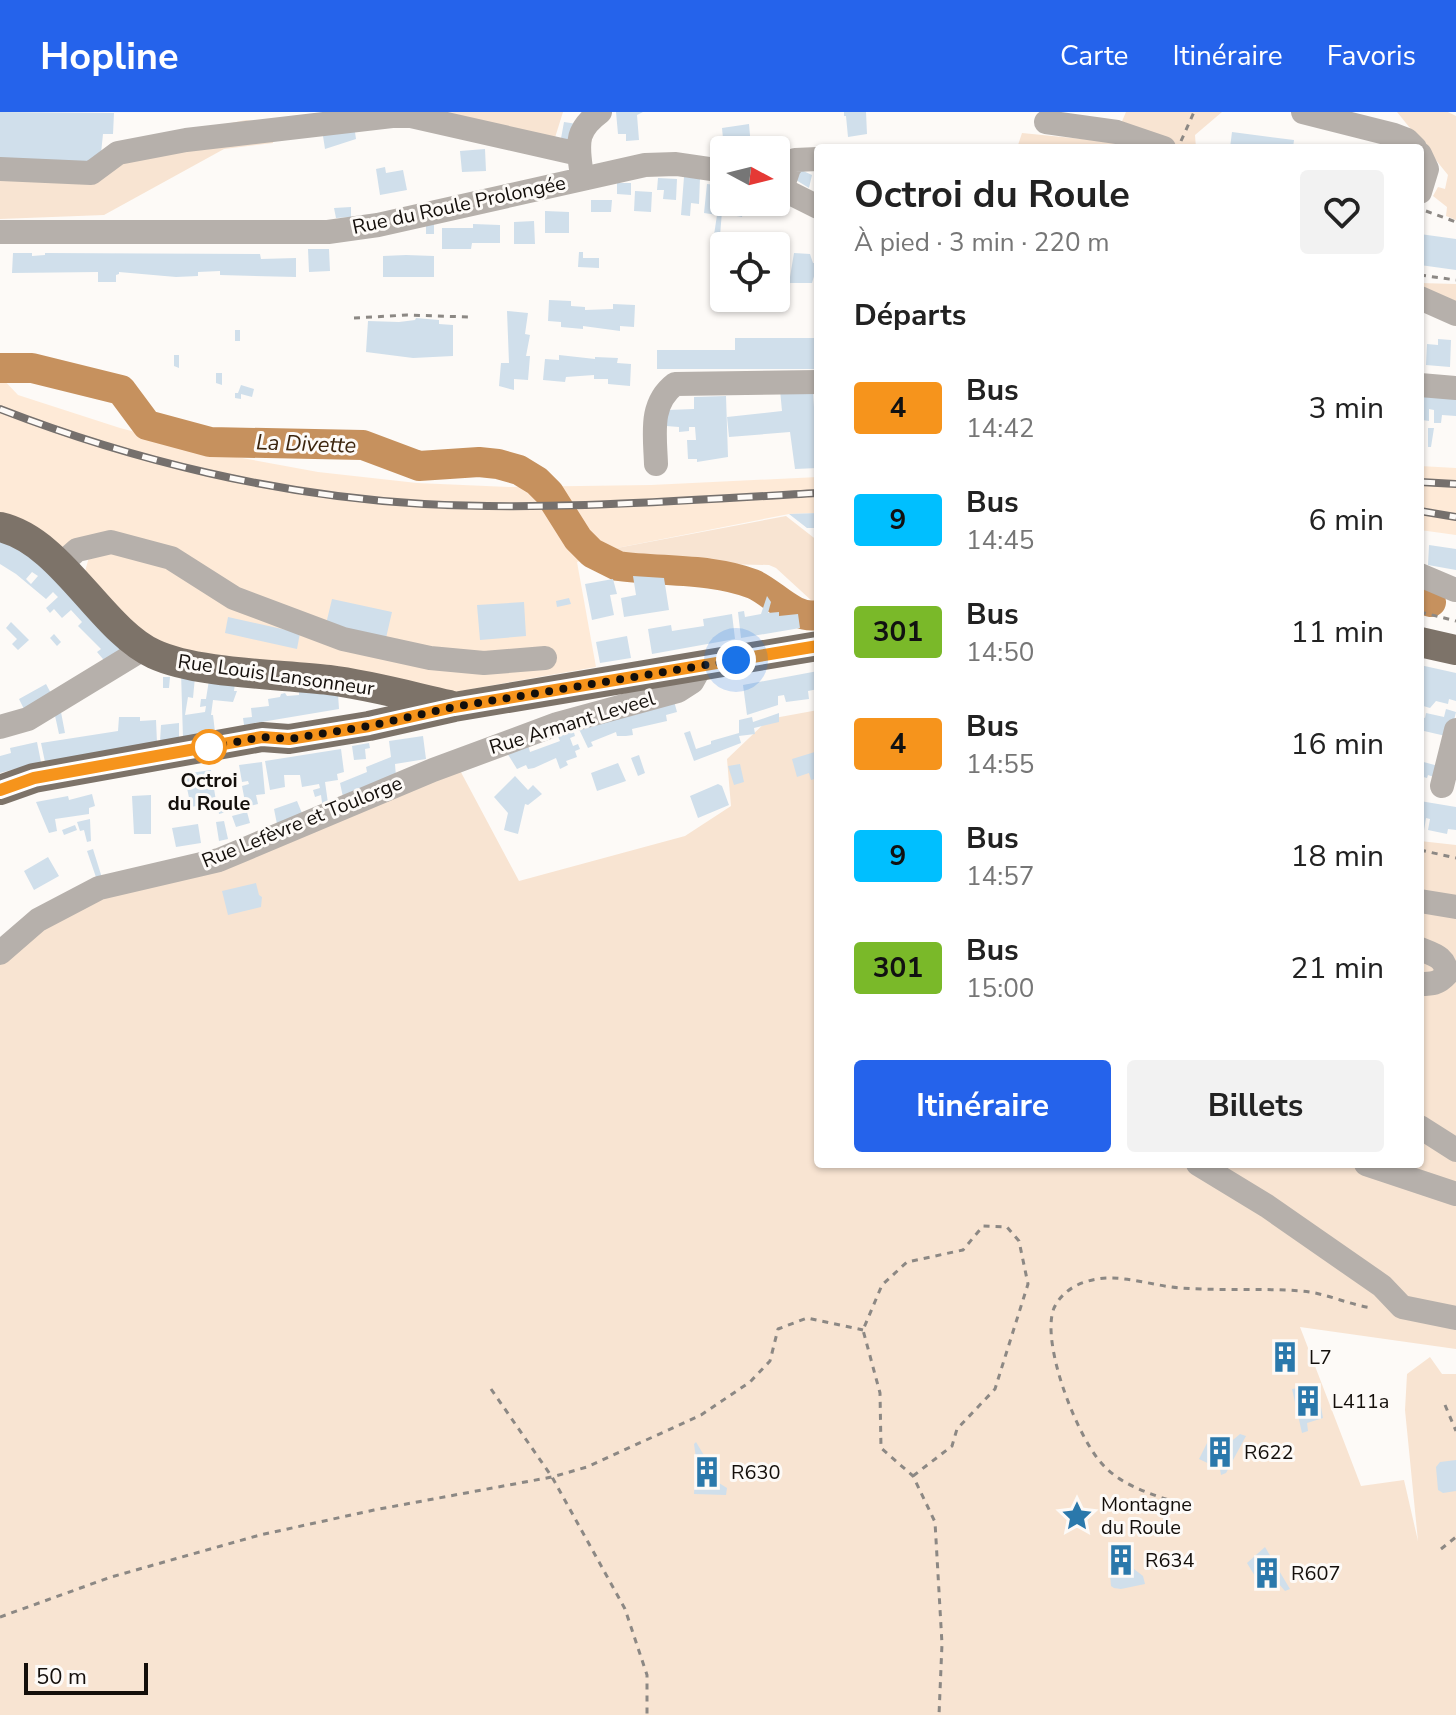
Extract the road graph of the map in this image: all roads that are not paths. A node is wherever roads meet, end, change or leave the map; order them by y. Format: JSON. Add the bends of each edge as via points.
{"nodes":[{"id":1,"x":600,"y":112,"type":"edge"},
{"id":2,"x":1303,"y":112,"type":"edge"},
{"id":3,"x":1046,"y":122,"type":"dead end"},
{"id":4,"x":1152,"y":144,"type":"edge"},
{"id":5,"x":1411,"y":144,"type":"edge"},
{"id":6,"x":579,"y":154,"type":"junction"},
{"id":7,"x":814,"y":159,"type":"edge"},
{"id":8,"x":790,"y":167,"type":"edge"},
{"id":9,"x":0,"y":169,"type":"edge"},
{"id":10,"x":710,"y":169,"type":"edge"},
{"id":11,"x":583,"y":179,"type":"junction"},
{"id":12,"x":790,"y":193,"type":"edge"},
{"id":13,"x":814,"y":205,"type":"edge"},
{"id":14,"x":0,"y":232,"type":"edge"},
{"id":15,"x":1424,"y":300,"type":"edge"},
{"id":16,"x":1456,"y":314,"type":"edge"},
{"id":17,"x":814,"y":382,"type":"edge"},
{"id":18,"x":1424,"y":385,"type":"edge"},
{"id":19,"x":1456,"y":388,"type":"edge"},
{"id":20,"x":656,"y":464,"type":"dead end"},
{"id":21,"x":0,"y":527,"type":"edge"},
{"id":22,"x":59,"y":566,"type":"junction"},
{"id":23,"x":1424,"y":577,"type":"edge"},
{"id":24,"x":1455,"y":590,"type":"edge"},
{"id":25,"x":1424,"y":628,"type":"edge"},
{"id":26,"x":1456,"y":635,"type":"edge"},
{"id":27,"x":1424,"y":643,"type":"edge"},
{"id":28,"x":814,"y":647,"type":"edge"},
{"id":29,"x":143,"y":649,"type":"junction"},
{"id":30,"x":1456,"y":650,"type":"edge"},
{"id":31,"x":545,"y":658,"type":"dead end"},
{"id":32,"x":701,"y":666,"type":"junction"},
{"id":33,"x":454,"y":707,"type":"junction"},
{"id":34,"x":0,"y":727,"type":"edge"},
{"id":35,"x":1456,"y":730,"type":"edge"},
{"id":36,"x":289,"y":739,"type":"junction"},
{"id":37,"x":433,"y":770,"type":"joint"},
{"id":38,"x":1442,"y":786,"type":"dead end"},
{"id":39,"x":0,"y":790,"type":"edge"},
{"id":40,"x":0,"y":805,"type":"edge"},
{"id":41,"x":1424,"y":902,"type":"edge"},
{"id":42,"x":1456,"y":907,"type":"edge"},
{"id":43,"x":1424,"y":951,"type":"edge"},
{"id":44,"x":0,"y":953,"type":"edge"},
{"id":45,"x":1424,"y":984,"type":"edge"},
{"id":46,"x":1424,"y":1130,"type":"edge"},
{"id":47,"x":1456,"y":1150,"type":"edge"},
{"id":48,"x":1205,"y":1168,"type":"edge"},
{"id":49,"x":1378,"y":1168,"type":"edge"},
{"id":50,"x":1456,"y":1194,"type":"edge"},
{"id":51,"x":1456,"y":1318,"type":"edge"}],
"edges":[{"from":1,"to":6,"type":"street","via":[[585,123]]},
{"from":2,"to":5,"type":"street"},
{"from":3,"to":4,"type":"street","via":[[1117,132]]},
{"from":6,"to":9,"type":"street","via":[[392,116],[186,140],[118,153],[91,173]]},
{"from":6,"to":11,"type":"street"},
{"from":7,"to":8,"type":"street","via":[[795,160]]},
{"from":10,"to":11,"type":"street","name":"Rue du Roule Prolongée","via":[[645,165]]},
{"from":11,"to":14,"type":"street","name":"Rue du Roule Prolongée","via":[[328,232]]},
{"from":12,"to":13,"type":"street"},
{"from":15,"to":16,"type":"street"},
{"from":17,"to":20,"type":"street","via":[[675,384],[662,394],[655,410]]},
{"from":18,"to":19,"type":"street"},
{"from":21,"to":22,"type":"main road","name":"Rue Louis Lansonneur","via":[[22,536]]},
{"from":22,"to":29,"type":"main road","name":"Rue Louis Lansonneur"},
{"from":22,"to":31,"type":"street","via":[[77,550],[111,542],[171,558],[234,598],[343,639],[457,661]]},
{"from":23,"to":24,"type":"street"},
{"from":25,"to":26,"type":"main road"},
{"from":27,"to":30,"type":"main road"},
{"from":28,"to":32,"type":"main road"},
{"from":29,"to":33,"type":"main road","name":"Rue Louis Lansonneur","via":[[197,666],[332,680]]},
{"from":29,"to":34,"type":"street","via":[[28,719]]},
{"from":32,"to":33,"type":"main road"},
{"from":32,"to":37,"type":"street","name":"Rue Armant Leveel","via":[[692,682],[678,691],[557,724]]},
{"from":33,"to":36,"type":"main road"},
{"from":35,"to":38,"type":"street"},
{"from":36,"to":39,"type":"main road","via":[[262,737],[34,778]]},
{"from":36,"to":40,"type":"main road","via":[[258,751],[29,793]]},
{"from":37,"to":44,"type":"street","name":"Rue Lefèvre et Toulorge","via":[[219,860],[99,888],[38,920]]},
{"from":41,"to":42,"type":"street"},
{"from":43,"to":45,"type":"street","via":[[1440,957],[1447,974],[1440,982]]},
{"from":46,"to":47,"type":"street"},
{"from":48,"to":51,"type":"street","via":[[1280,1214],[1382,1286],[1402,1307]]},
{"from":49,"to":50,"type":"street"}]}
